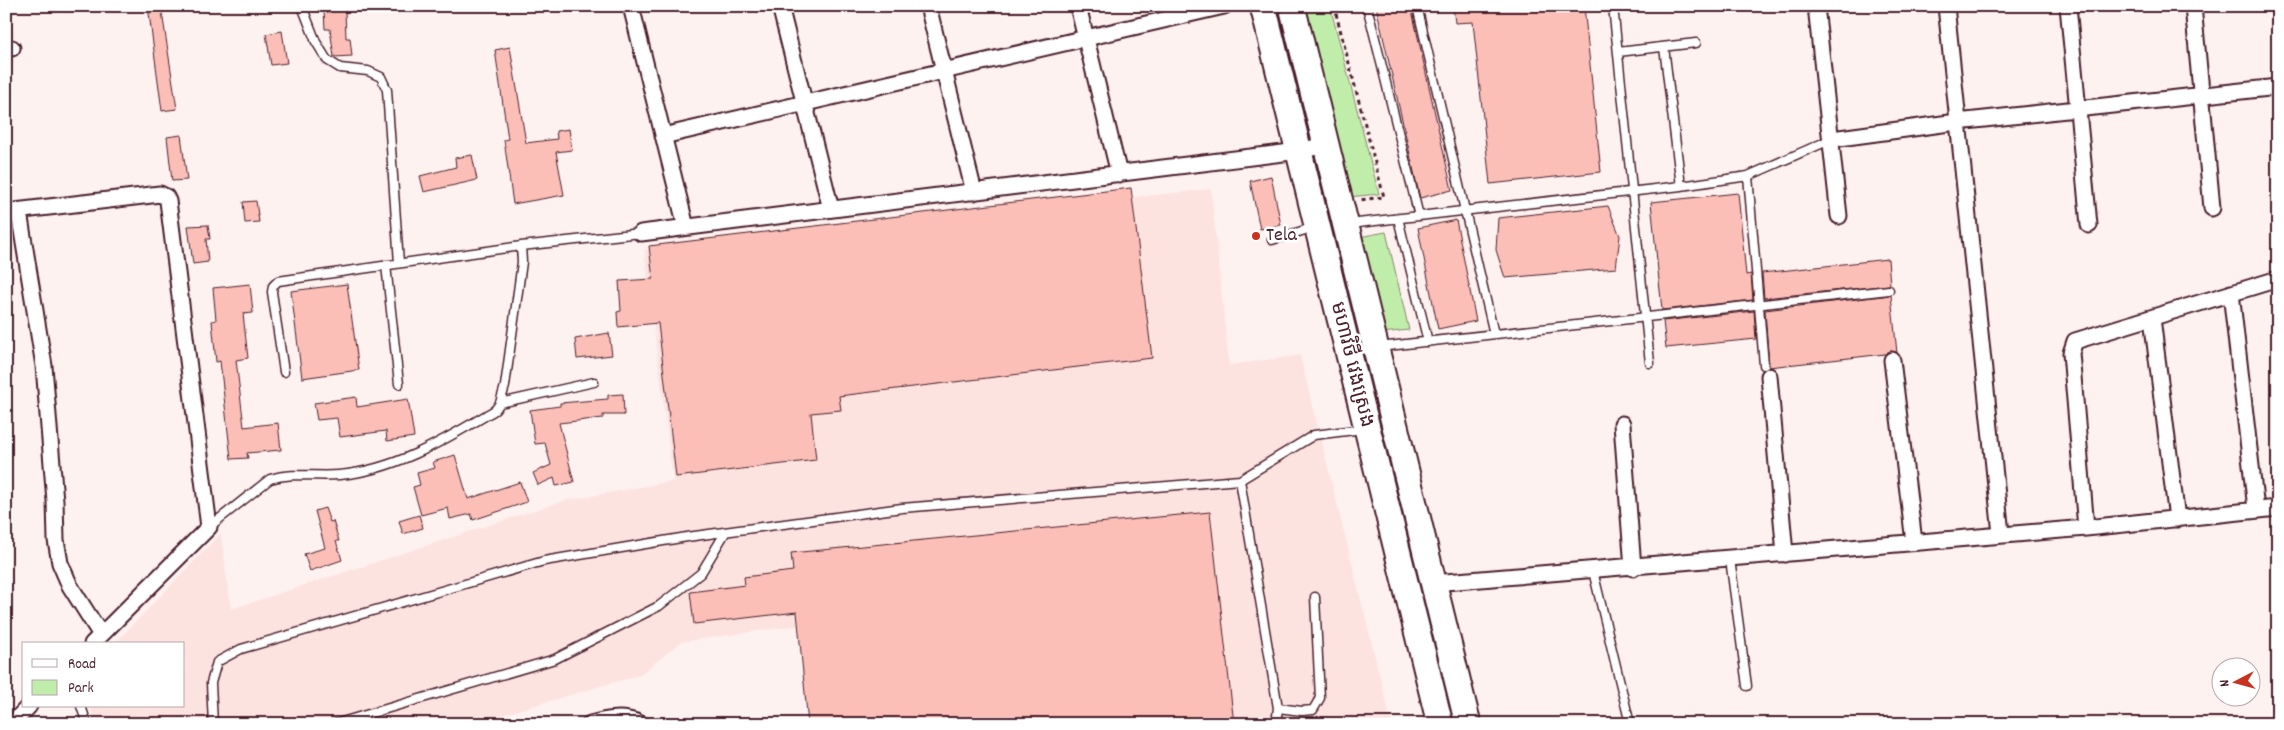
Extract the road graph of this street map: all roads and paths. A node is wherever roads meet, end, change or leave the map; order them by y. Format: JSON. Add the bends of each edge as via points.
{"nodes":[{"id":1,"x":302,"y":6,"type":"edge"},
{"id":2,"x":631,"y":6,"type":"edge"},
{"id":3,"x":780,"y":6,"type":"edge"},
{"id":4,"x":928,"y":6,"type":"edge"},
{"id":5,"x":1078,"y":6,"type":"edge"},
{"id":6,"x":1224,"y":6,"type":"edge"},
{"id":7,"x":1263,"y":6,"type":"edge"},
{"id":8,"x":1292,"y":6,"type":"edge"},
{"id":9,"x":1334,"y":6,"type":"edge"},
{"id":10,"x":1367,"y":6,"type":"edge"},
{"id":11,"x":1417,"y":6,"type":"edge"},
{"id":12,"x":1613,"y":6,"type":"edge"},
{"id":13,"x":1816,"y":6,"type":"edge"},
{"id":14,"x":1946,"y":6,"type":"edge"},
{"id":15,"x":2068,"y":6,"type":"edge"},
{"id":16,"x":2193,"y":6,"type":"edge"},
{"id":17,"x":1086,"y":38,"type":"junction"},
{"id":18,"x":1696,"y":43,"type":"dead end"},
{"id":19,"x":1664,"y":47,"type":"junction"},
{"id":20,"x":1618,"y":52,"type":"junction"},
{"id":21,"x":944,"y":71,"type":"junction"},
{"id":22,"x":2278,"y":87,"type":"edge"},
{"id":23,"x":2201,"y":95,"type":"junction"},
{"id":24,"x":804,"y":103,"type":"junction"},
{"id":25,"x":2078,"y":108,"type":"junction"},
{"id":26,"x":1957,"y":122,"type":"junction"},
{"id":27,"x":663,"y":136,"type":"junction"},
{"id":28,"x":1832,"y":139,"type":"junction"},
{"id":29,"x":1326,"y":145,"type":"junction"},
{"id":30,"x":1299,"y":151,"type":"junction"},
{"id":31,"x":1119,"y":174,"type":"junction"},
{"id":32,"x":1748,"y":176,"type":"junction"},
{"id":33,"x":1681,"y":186,"type":"junction"},
{"id":34,"x":974,"y":192,"type":"junction"},
{"id":35,"x":1632,"y":192,"type":"junction"},
{"id":36,"x":1355,"y":200,"type":"dead end"},
{"id":37,"x":2212,"y":208,"type":"dead end"},
{"id":38,"x":830,"y":209,"type":"junction"},
{"id":39,"x":1465,"y":210,"type":"junction"},
{"id":40,"x":12,"y":212,"type":"edge"},
{"id":41,"x":1419,"y":216,"type":"junction"},
{"id":42,"x":1839,"y":216,"type":"dead end"},
{"id":43,"x":1398,"y":218,"type":"junction"},
{"id":44,"x":1345,"y":224,"type":"junction"},
{"id":45,"x":2089,"y":225,"type":"dead end"},
{"id":46,"x":686,"y":227,"type":"junction"},
{"id":47,"x":1317,"y":227,"type":"junction"},
{"id":48,"x":641,"y":233,"type":"joint"},
{"id":49,"x":1272,"y":240,"type":"dead end"},
{"id":50,"x":521,"y":246,"type":"junction"},
{"id":51,"x":399,"y":263,"type":"junction"},
{"id":52,"x":386,"y":265,"type":"junction"},
{"id":53,"x":2278,"y":279,"type":"edge"},
{"id":54,"x":1889,"y":290,"type":"dead end"},
{"id":55,"x":2231,"y":293,"type":"junction"},
{"id":56,"x":1759,"y":304,"type":"junction"},
{"id":57,"x":1645,"y":317,"type":"junction"},
{"id":58,"x":2152,"y":318,"type":"junction"},
{"id":59,"x":1494,"y":334,"type":"junction"},
{"id":60,"x":1428,"y":342,"type":"junction"},
{"id":61,"x":1376,"y":348,"type":"junction"},
{"id":62,"x":1892,"y":360,"type":"dead end"},
{"id":63,"x":1650,"y":363,"type":"dead end"},
{"id":64,"x":1766,"y":370,"type":"joint"},
{"id":65,"x":284,"y":372,"type":"dead end"},
{"id":66,"x":594,"y":382,"type":"dead end"},
{"id":67,"x":399,"y":384,"type":"dead end"},
{"id":68,"x":500,"y":402,"type":"junction"},
{"id":69,"x":1394,"y":421,"type":"junction"},
{"id":70,"x":1622,"y":424,"type":"dead end"},
{"id":71,"x":1367,"y":428,"type":"junction"},
{"id":72,"x":1240,"y":480,"type":"junction"},
{"id":73,"x":2278,"y":508,"type":"edge"},
{"id":74,"x":2256,"y":509,"type":"junction"},
{"id":75,"x":2177,"y":518,"type":"junction"},
{"id":76,"x":209,"y":527,"type":"junction"},
{"id":77,"x":2086,"y":528,"type":"junction"},
{"id":78,"x":725,"y":532,"type":"junction"},
{"id":79,"x":2000,"y":534,"type":"junction"},
{"id":80,"x":1914,"y":542,"type":"junction"},
{"id":81,"x":1784,"y":554,"type":"junction"},
{"id":82,"x":1730,"y":559,"type":"junction"},
{"id":83,"x":1633,"y":568,"type":"junction"},
{"id":84,"x":1593,"y":571,"type":"junction"},
{"id":85,"x":1433,"y":582,"type":"junction"},
{"id":86,"x":1315,"y":597,"type":"dead end"},
{"id":87,"x":96,"y":639,"type":"edge"},
{"id":88,"x":1747,"y":686,"type":"dead end"},
{"id":89,"x":27,"y":708,"type":"edge"},
{"id":90,"x":82,"y":708,"type":"edge"},
{"id":91,"x":1278,"y":708,"type":"junction"},
{"id":92,"x":12,"y":724,"type":"edge"},
{"id":93,"x":87,"y":724,"type":"edge"},
{"id":94,"x":213,"y":724,"type":"edge"},
{"id":95,"x":335,"y":724,"type":"edge"},
{"id":96,"x":590,"y":724,"type":"edge"},
{"id":97,"x":641,"y":724,"type":"edge"},
{"id":98,"x":1276,"y":724,"type":"edge"},
{"id":99,"x":1440,"y":724,"type":"edge"},
{"id":100,"x":1468,"y":724,"type":"edge"},
{"id":101,"x":1630,"y":724,"type":"edge"}],
"edges":[{"from":1,"to":51,"type":"lane","via":[[327,60],[340,68],[368,71],[381,78],[387,90]]},
{"from":2,"to":27,"type":"street"},
{"from":3,"to":24,"type":"street"},
{"from":4,"to":21,"type":"street"},
{"from":5,"to":17,"type":"street"},
{"from":6,"to":17,"type":"street"},
{"from":7,"to":30,"type":"main road","name":"មហាវិថី វេងស្រេង"},
{"from":8,"to":29,"type":"main road","name":"មហាវិថី វេងស្រេង"},
{"from":9,"to":36,"type":"path","via":[[1384,197]]},
{"from":10,"to":41,"type":"lane"},
{"from":11,"to":39,"type":"lane"},
{"from":12,"to":20,"type":"lane"},
{"from":13,"to":28,"type":"street"},
{"from":14,"to":26,"type":"street"},
{"from":15,"to":25,"type":"street"},
{"from":16,"to":23,"type":"street"},
{"from":17,"to":21,"type":"street"},
{"from":17,"to":31,"type":"street"},
{"from":18,"to":19,"type":"lane"},
{"from":19,"to":20,"type":"lane"},
{"from":19,"to":33,"type":"lane"},
{"from":20,"to":35,"type":"lane"},
{"from":21,"to":24,"type":"street"},
{"from":21,"to":34,"type":"street"},
{"from":22,"to":23,"type":"street"},
{"from":23,"to":25,"type":"street"},
{"from":23,"to":37,"type":"street"},
{"from":24,"to":27,"type":"street"},
{"from":24,"to":38,"type":"street"},
{"from":25,"to":26,"type":"street"},
{"from":25,"to":45,"type":"street"},
{"from":26,"to":28,"type":"street"},
{"from":26,"to":79,"type":"street"},
{"from":27,"to":46,"type":"street"},
{"from":28,"to":32,"type":"lane"},
{"from":28,"to":42,"type":"street"},
{"from":29,"to":30,"type":"street"},
{"from":29,"to":44,"type":"main road","name":"មហាវិថី វេងស្រេង"},
{"from":30,"to":31,"type":"street"},
{"from":30,"to":47,"type":"main road","name":"មហាវិថី វេងស្រេង"},
{"from":31,"to":34,"type":"street"},
{"from":32,"to":33,"type":"lane"},
{"from":32,"to":56,"type":"lane"},
{"from":33,"to":35,"type":"lane"},
{"from":34,"to":38,"type":"street"},
{"from":35,"to":39,"type":"lane"},
{"from":35,"to":57,"type":"lane"},
{"from":38,"to":46,"type":"street"},
{"from":39,"to":41,"type":"lane"},
{"from":39,"to":59,"type":"lane"},
{"from":40,"to":76,"type":"street","via":[[160,194],[166,196]]},
{"from":40,"to":87,"type":"street","via":[[44,366],[60,563]]},
{"from":41,"to":43,"type":"lane"},
{"from":43,"to":44,"type":"lane"},
{"from":43,"to":60,"type":"lane"},
{"from":44,"to":61,"type":"main road","name":"មហាវិថី វេងស្រេង"},
{"from":46,"to":48,"type":"street"},
{"from":47,"to":49,"type":"lane"},
{"from":47,"to":71,"type":"main road","name":"មហាវិថី វេងស្រេង"},
{"from":48,"to":50,"type":"lane"},
{"from":50,"to":51,"type":"lane"},
{"from":50,"to":68,"type":"lane","via":[[522,262]]},
{"from":51,"to":52,"type":"lane"},
{"from":52,"to":65,"type":"lane","via":[[278,281],[273,286]]},
{"from":52,"to":67,"type":"lane"},
{"from":53,"to":55,"type":"street"},
{"from":54,"to":56,"type":"lane"},
{"from":55,"to":58,"type":"street"},
{"from":55,"to":74,"type":"street"},
{"from":56,"to":57,"type":"lane"},
{"from":56,"to":64,"type":"lane"},
{"from":57,"to":59,"type":"lane"},
{"from":57,"to":63,"type":"lane"},
{"from":58,"to":75,"type":"street"},
{"from":58,"to":77,"type":"street","via":[[2076,341],[2071,353]]},
{"from":59,"to":60,"type":"lane"},
{"from":60,"to":61,"type":"lane"},
{"from":61,"to":69,"type":"main road","name":"មហាវិថី វេងស្រេង"},
{"from":62,"to":80,"type":"street"},
{"from":64,"to":81,"type":"street"},
{"from":66,"to":68,"type":"lane"},
{"from":68,"to":76,"type":"lane","via":[[495,410],[435,446],[382,467],[340,475],[270,479]]},
{"from":69,"to":71,"type":"main road"},
{"from":69,"to":85,"type":"main road","name":"មហាវិថី វេងស្រេង"},
{"from":70,"to":83,"type":"street"},
{"from":71,"to":72,"type":"lane","via":[[1314,435]]},
{"from":71,"to":99,"type":"main road","name":"មហាវិថី វេងស្រេង"},
{"from":72,"to":78,"type":"lane","via":[[902,508]]},
{"from":72,"to":91,"type":"lane"},
{"from":73,"to":74,"type":"street"},
{"from":74,"to":75,"type":"street"},
{"from":75,"to":77,"type":"street"},
{"from":76,"to":87,"type":"street"},
{"from":77,"to":79,"type":"street"},
{"from":78,"to":94,"type":"lane","via":[[544,561],[241,649],[218,662],[211,683]]},
{"from":78,"to":95,"type":"lane","via":[[700,573],[659,606],[555,659]]},
{"from":79,"to":80,"type":"street"},
{"from":80,"to":81,"type":"street"},
{"from":81,"to":82,"type":"street"},
{"from":82,"to":83,"type":"street"},
{"from":82,"to":88,"type":"lane"},
{"from":83,"to":84,"type":"street"},
{"from":84,"to":85,"type":"street"},
{"from":84,"to":101,"type":"lane"},
{"from":85,"to":100,"type":"main road","name":"មហាវិថី វេងស្រេង"},
{"from":86,"to":91,"type":"lane","via":[[1320,698],[1313,710]]},
{"from":89,"to":92,"type":"street"},
{"from":90,"to":93,"type":"lane"},
{"from":91,"to":98,"type":"lane"},
{"from":96,"to":97,"type":"street","via":[[610,718],[634,720]]}]}
